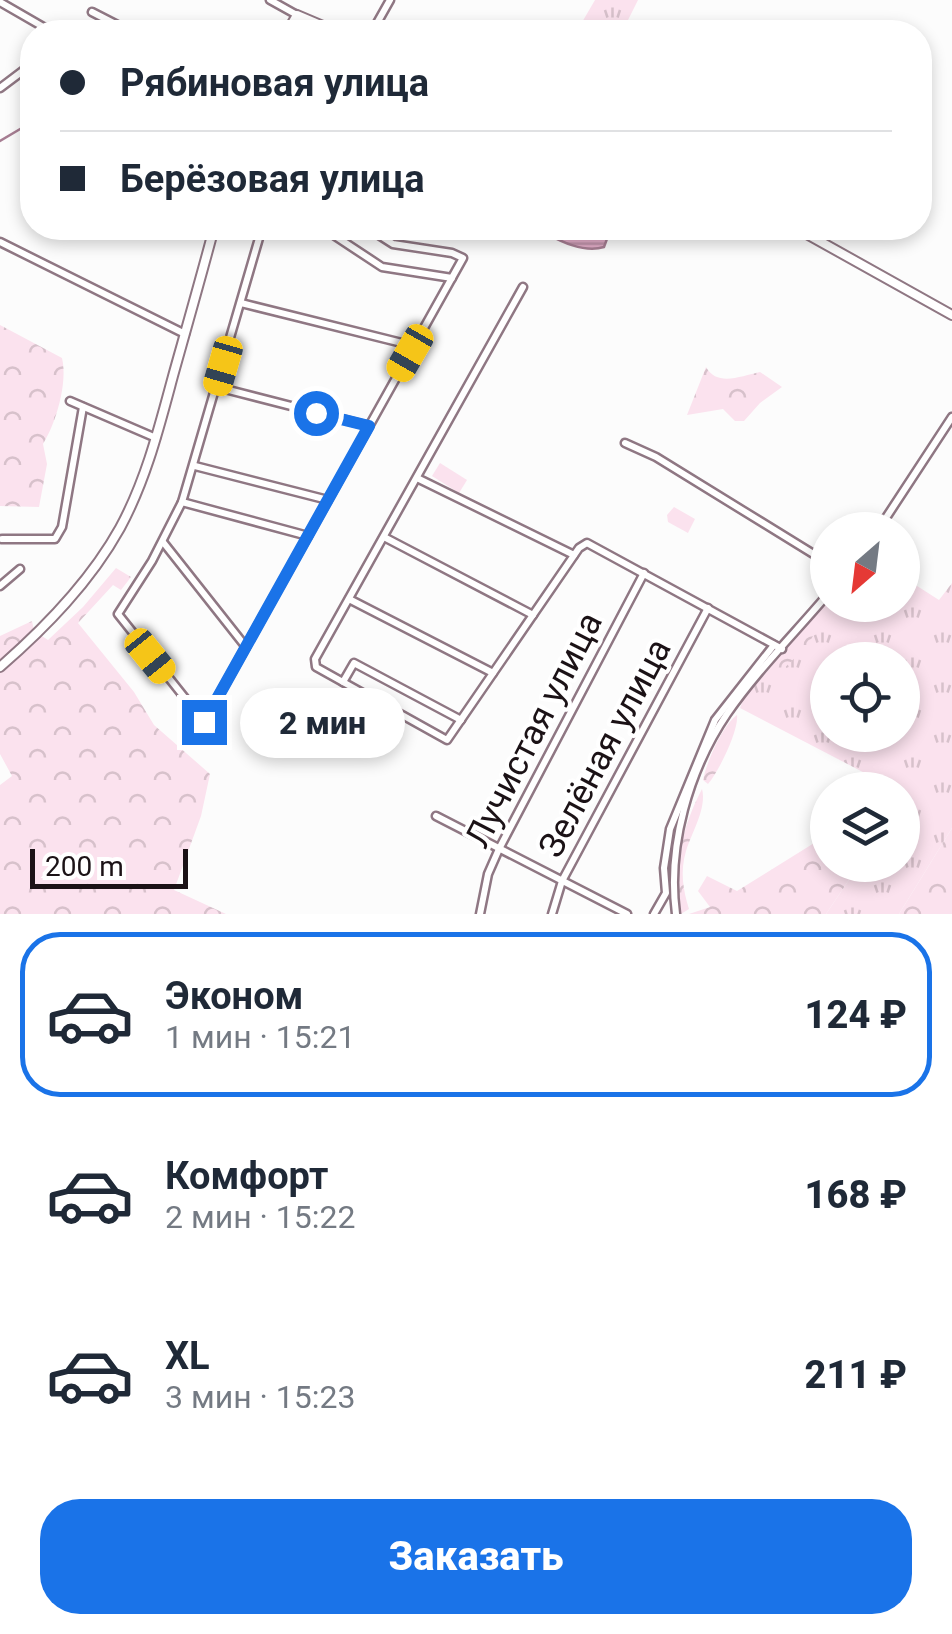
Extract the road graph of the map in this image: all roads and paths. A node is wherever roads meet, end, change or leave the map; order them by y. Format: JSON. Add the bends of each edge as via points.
{"nodes":[{"id":1,"x":270,"y":0,"type":"edge"},
{"id":2,"x":0,"y":2,"type":"edge"},
{"id":3,"x":92,"y":12,"type":"dead end"},
{"id":4,"x":297,"y":15,"type":"junction"},
{"id":5,"x":31,"y":20,"type":"edge"},
{"id":6,"x":107,"y":20,"type":"edge"},
{"id":7,"x":294,"y":20,"type":"edge"},
{"id":8,"x":308,"y":20,"type":"edge"},
{"id":9,"x":211,"y":240,"type":"edge"},
{"id":10,"x":259,"y":240,"type":"edge"},
{"id":11,"x":341,"y":240,"type":"edge"},
{"id":12,"x":387,"y":240,"type":"edge"},
{"id":13,"x":818,"y":240,"type":"edge"},
{"id":14,"x":0,"y":242,"type":"edge"},
{"id":15,"x":452,"y":278,"type":"junction"},
{"id":16,"x":523,"y":286,"type":"dead end"},
{"id":17,"x":241,"y":303,"type":"junction"},
{"id":18,"x":952,"y":315,"type":"edge"},
{"id":19,"x":185,"y":334,"type":"junction"},
{"id":20,"x":414,"y":346,"type":"junction"},
{"id":21,"x":217,"y":388,"type":"junction"},
{"id":22,"x":70,"y":402,"type":"dead end"},
{"id":23,"x":83,"y":407,"type":"junction"},
{"id":24,"x":952,"y":417,"type":"edge"},
{"id":25,"x":369,"y":426,"type":"junction"},
{"id":26,"x":156,"y":438,"type":"junction"},
{"id":27,"x":625,"y":443,"type":"dead end"},
{"id":28,"x":194,"y":466,"type":"junction"},
{"id":29,"x":417,"y":478,"type":"junction"},
{"id":30,"x":328,"y":500,"type":"junction"},
{"id":31,"x":182,"y":502,"type":"junction"},
{"id":32,"x":890,"y":512,"type":"edge"},
{"id":33,"x":308,"y":536,"type":"junction"},
{"id":34,"x":384,"y":537,"type":"junction"},
{"id":35,"x":2,"y":539,"type":"edge"},
{"id":36,"x":163,"y":542,"type":"junction"},
{"id":37,"x":810,"y":552,"type":"edge"},
{"id":38,"x":574,"y":555,"type":"junction"},
{"id":39,"x":20,"y":569,"type":"dead end"},
{"id":40,"x":644,"y":573,"type":"junction"},
{"id":41,"x":0,"y":586,"type":"edge"},
{"id":42,"x":350,"y":598,"type":"junction"},
{"id":43,"x":708,"y":608,"type":"junction"},
{"id":44,"x":810,"y":613,"type":"edge"},
{"id":45,"x":533,"y":615,"type":"junction"},
{"id":46,"x":246,"y":646,"type":"junction"},
{"id":47,"x":778,"y":647,"type":"junction"},
{"id":48,"x":0,"y":667,"type":"edge"},
{"id":49,"x":493,"y":672,"type":"junction"},
{"id":50,"x":343,"y":682,"type":"junction"},
{"id":51,"x":461,"y":720,"type":"junction"},
{"id":52,"x":436,"y":816,"type":"dead end"},
{"id":53,"x":500,"y":849,"type":"junction"},
{"id":54,"x":562,"y":881,"type":"junction"},
{"id":55,"x":480,"y":914,"type":"edge"},
{"id":56,"x":552,"y":914,"type":"edge"},
{"id":57,"x":626,"y":914,"type":"edge"},
{"id":58,"x":654,"y":914,"type":"edge"},
{"id":59,"x":676,"y":914,"type":"edge"}],
"edges":[{"from":1,"to":4,"type":"street"},
{"from":2,"to":5,"type":"street"},
{"from":3,"to":6,"type":"street"},
{"from":4,"to":7,"type":"street"},
{"from":4,"to":8,"type":"street"},
{"from":9,"to":19,"type":"street"},
{"from":10,"to":17,"type":"street"},
{"from":11,"to":15,"type":"street","via":[[382,267]]},
{"from":12,"to":15,"type":"street","via":[[463,258]]},
{"from":13,"to":18,"type":"street"},
{"from":14,"to":19,"type":"street"},
{"from":15,"to":20,"type":"street"},
{"from":16,"to":29,"type":"street"},
{"from":17,"to":20,"type":"street"},
{"from":17,"to":21,"type":"street"},
{"from":19,"to":26,"type":"street"},
{"from":20,"to":25,"type":"street"},
{"from":21,"to":25,"type":"street"},
{"from":21,"to":28,"type":"street"},
{"from":22,"to":23,"type":"street"},
{"from":23,"to":26,"type":"street"},
{"from":23,"to":35,"type":"street","via":[[55,540]]},
{"from":24,"to":32,"type":"street"},
{"from":25,"to":30,"type":"street"},
{"from":26,"to":48,"type":"street","via":[[112,542],[49,622]]},
{"from":27,"to":37,"type":"street"},
{"from":28,"to":30,"type":"street"},
{"from":28,"to":31,"type":"street"},
{"from":29,"to":34,"type":"street"},
{"from":29,"to":38,"type":"street"},
{"from":30,"to":33,"type":"street"},
{"from":31,"to":33,"type":"street"},
{"from":31,"to":36,"type":"street"},
{"from":33,"to":46,"type":"street"},
{"from":34,"to":42,"type":"street"},
{"from":34,"to":45,"type":"street"},
{"from":36,"to":46,"type":"street"},
{"from":36,"to":46,"type":"street","via":[[120,618],[204,722]]},
{"from":38,"to":40,"type":"street","via":[[587,544]]},
{"from":38,"to":45,"type":"street"},
{"from":39,"to":41,"type":"street"},
{"from":40,"to":43,"type":"street"},
{"from":40,"to":53,"type":"street","name":"Лучистая улица"},
{"from":42,"to":49,"type":"street"},
{"from":42,"to":50,"type":"street","via":[[316,659],[316,668]]},
{"from":43,"to":47,"type":"street"},
{"from":43,"to":54,"type":"street","name":"Зелёная улица"},
{"from":44,"to":47,"type":"street"},
{"from":45,"to":49,"type":"street"},
{"from":47,"to":58,"type":"street","via":[[715,720],[670,829],[666,892]]},
{"from":47,"to":59,"type":"street","via":[[710,744],[677,831]]},
{"from":49,"to":51,"type":"street"},
{"from":50,"to":51,"type":"street","via":[[354,663]]},
{"from":50,"to":51,"type":"street","via":[[447,740]]},
{"from":52,"to":53,"type":"street"},
{"from":53,"to":54,"type":"street"},
{"from":53,"to":55,"type":"street","name":"Лучистая улица"},
{"from":54,"to":56,"type":"street","name":"Зелёная улица"},
{"from":54,"to":57,"type":"street"}]}
